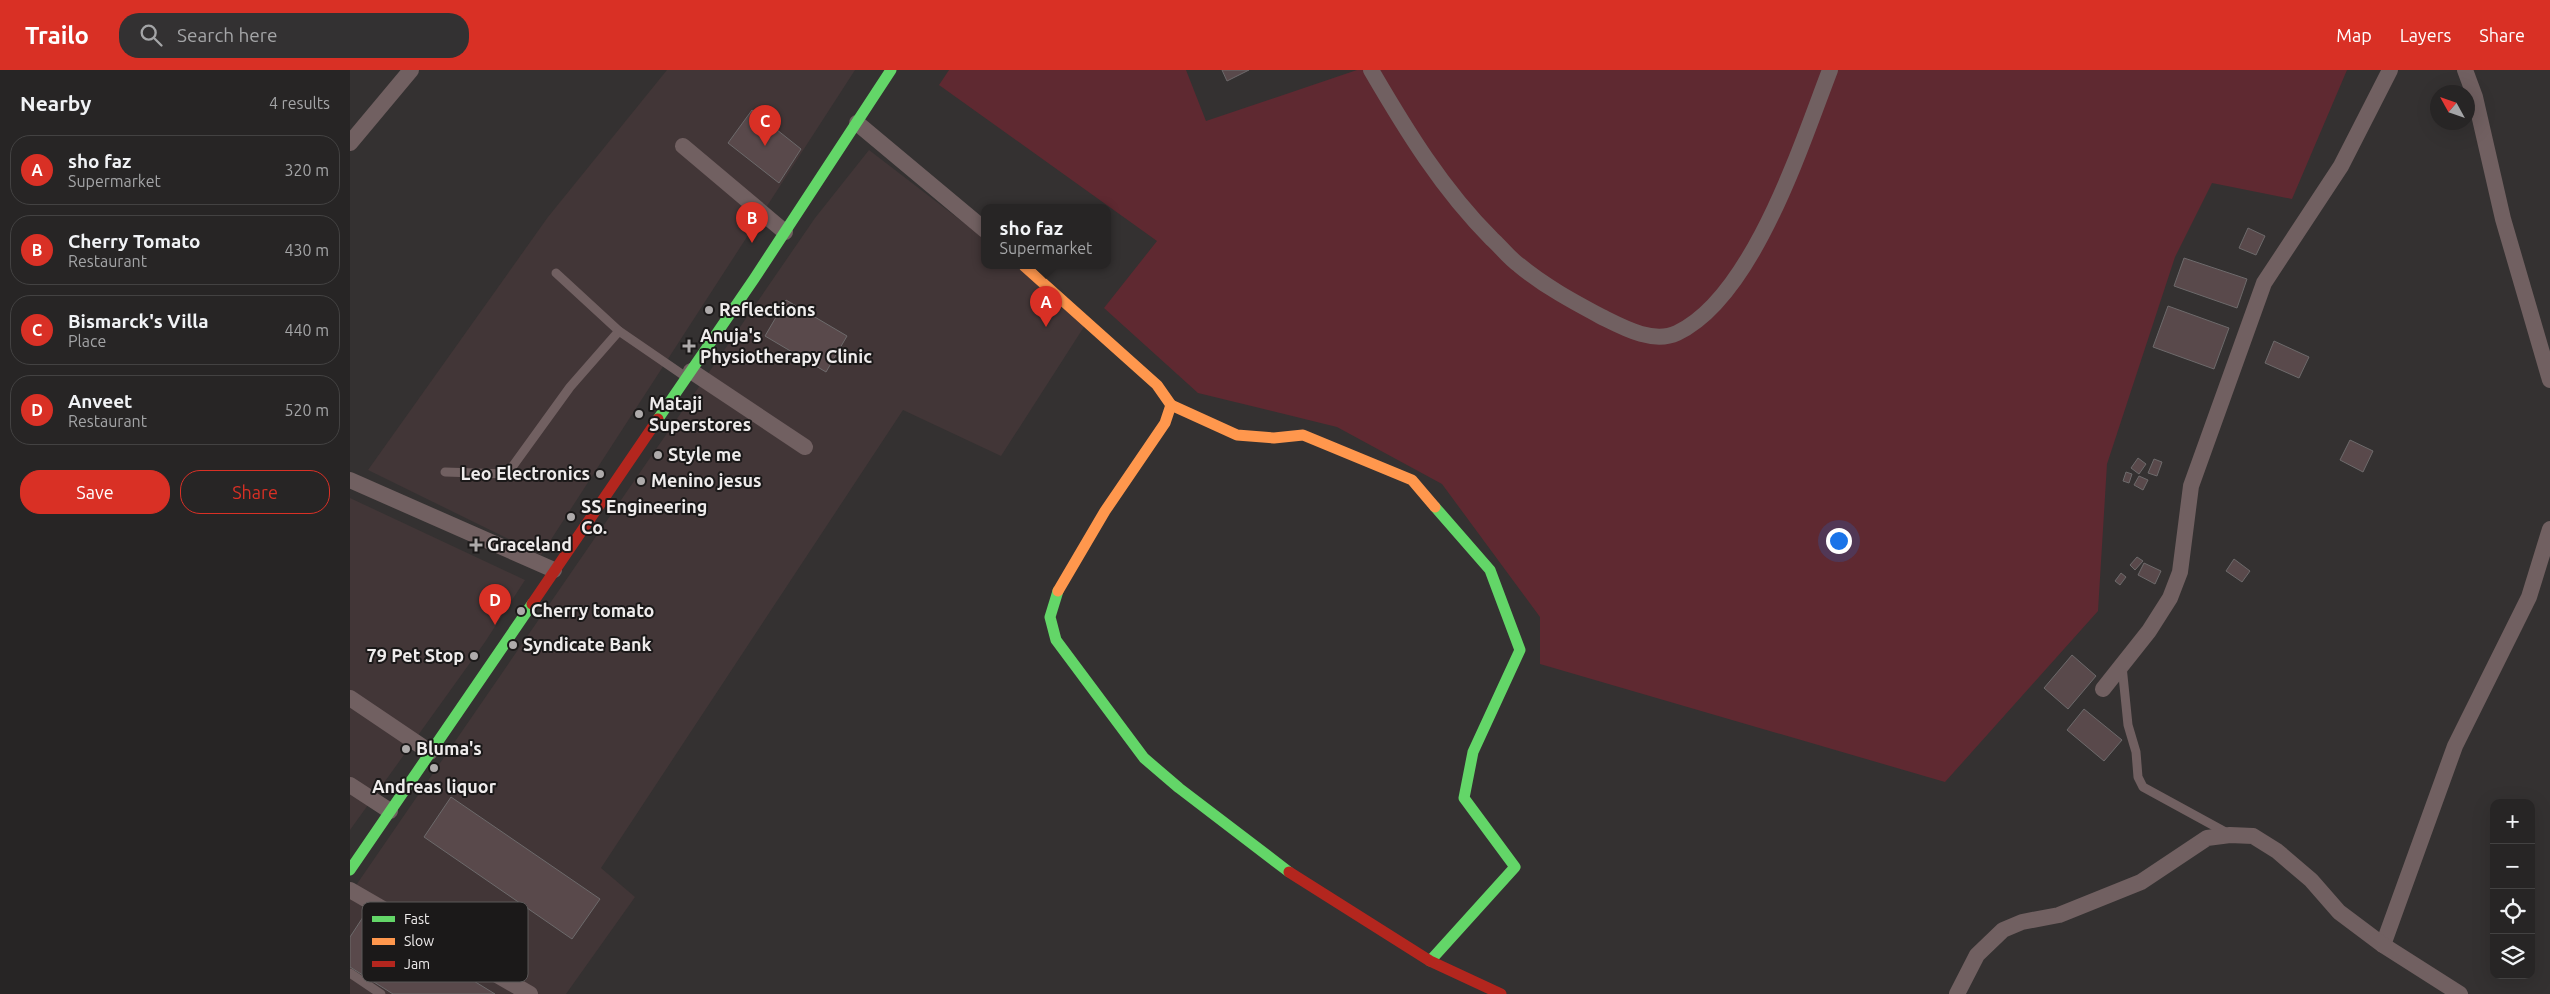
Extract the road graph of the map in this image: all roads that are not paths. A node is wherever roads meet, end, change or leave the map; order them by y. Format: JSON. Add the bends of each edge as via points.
{"nodes":[{"id":1,"x":411,"y":70,"type":"edge"},
{"id":2,"x":891,"y":70,"type":"edge"},
{"id":3,"x":1371,"y":70,"type":"edge"},
{"id":4,"x":1830,"y":70,"type":"edge"},
{"id":5,"x":2390,"y":70,"type":"edge"},
{"id":6,"x":2465,"y":70,"type":"edge"},
{"id":7,"x":857,"y":123,"type":"junction"},
{"id":8,"x":350,"y":143,"type":"edge"},
{"id":9,"x":683,"y":146,"type":"dead end"},
{"id":10,"x":981,"y":227,"type":"edge"},
{"id":11,"x":785,"y":232,"type":"junction"},
{"id":12,"x":1027,"y":269,"type":"edge"},
{"id":13,"x":556,"y":273,"type":"dead end"},
{"id":14,"x":619,"y":331,"type":"junction"},
{"id":15,"x":689,"y":374,"type":"junction"},
{"id":16,"x":2550,"y":380,"type":"edge"},
{"id":17,"x":1171,"y":406,"type":"junction"},
{"id":18,"x":806,"y":447,"type":"dead end"},
{"id":19,"x":445,"y":472,"type":"dead end"},
{"id":20,"x":350,"y":480,"type":"edge"},
{"id":21,"x":2550,"y":529,"type":"edge"},
{"id":22,"x":554,"y":570,"type":"junction"},
{"id":23,"x":2122,"y":666,"type":"junction"},
{"id":24,"x":2103,"y":689,"type":"dead end"},
{"id":25,"x":350,"y":698,"type":"edge"},
{"id":26,"x":430,"y":752,"type":"junction"},
{"id":27,"x":350,"y":785,"type":"edge"},
{"id":28,"x":390,"y":811,"type":"junction"},
{"id":29,"x":2230,"y":835,"type":"junction"},
{"id":30,"x":350,"y":870,"type":"edge"},
{"id":31,"x":350,"y":890,"type":"edge"},
{"id":32,"x":371,"y":902,"type":"edge"},
{"id":33,"x":2384,"y":945,"type":"junction"},
{"id":34,"x":1430,"y":961,"type":"junction"},
{"id":35,"x":350,"y":973,"type":"edge"},
{"id":36,"x":362,"y":981,"type":"edge"},
{"id":37,"x":363,"y":982,"type":"edge"},
{"id":38,"x":509,"y":982,"type":"edge"},
{"id":39,"x":380,"y":994,"type":"edge"},
{"id":40,"x":530,"y":994,"type":"edge"},
{"id":41,"x":1501,"y":994,"type":"edge"},
{"id":42,"x":1957,"y":994,"type":"edge"},
{"id":43,"x":2460,"y":994,"type":"edge"}],
"edges":[{"from":1,"to":8,"type":"street"},
{"from":2,"to":7,"type":"street"},
{"from":3,"to":4,"type":"street","via":[[1411,138],[1465,211],[1518,265],[1571,300],[1626,329],[1662,338],[1678,333],[1708,312],[1761,241]]},
{"from":5,"to":23,"type":"street","via":[[2341,166],[2264,283],[2191,486],[2180,572],[2170,598]]},
{"from":6,"to":16,"type":"street","via":[[2475,97],[2503,219]]},
{"from":7,"to":10,"type":"street"},
{"from":7,"to":11,"type":"street"},
{"from":9,"to":11,"type":"street"},
{"from":11,"to":15,"type":"street"},
{"from":12,"to":17,"type":"street","via":[[1157,385]]},
{"from":13,"to":14,"type":"lane"},
{"from":14,"to":15,"type":"lane"},
{"from":14,"to":19,"type":"lane","via":[[570,387],[507,474]]},
{"from":15,"to":18,"type":"street"},
{"from":15,"to":22,"type":"street"},
{"from":17,"to":34,"type":"street","via":[[1165,423],[1105,511],[1059,587],[1050,617],[1056,640],[1144,758],[1306,884]]},
{"from":17,"to":34,"type":"street","via":[[1238,435],[1274,438],[1303,435],[1412,480],[1490,570],[1520,650],[1473,752],[1464,798],[1515,868]]},
{"from":20,"to":22,"type":"street"},
{"from":21,"to":33,"type":"street","via":[[2529,597],[2454,746]]},
{"from":22,"to":26,"type":"street"},
{"from":23,"to":24,"type":"street"},
{"from":23,"to":29,"type":"lane","via":[[2128,725],[2136,752],[2138,777],[2143,787]]},
{"from":25,"to":26,"type":"street"},
{"from":26,"to":28,"type":"street"},
{"from":27,"to":28,"type":"street"},
{"from":28,"to":30,"type":"street"},
{"from":29,"to":33,"type":"street","via":[[2253,836],[2277,851],[2311,880],[2339,912]]},
{"from":29,"to":42,"type":"street","via":[[2207,838],[2140,882],[2059,915],[2022,922],[2003,930],[1978,955]]},
{"from":31,"to":32,"type":"street"},
{"from":33,"to":43,"type":"street"},
{"from":34,"to":41,"type":"street"},
{"from":35,"to":36,"type":"lane"},
{"from":37,"to":39,"type":"lane"},
{"from":38,"to":40,"type":"street"}]}
